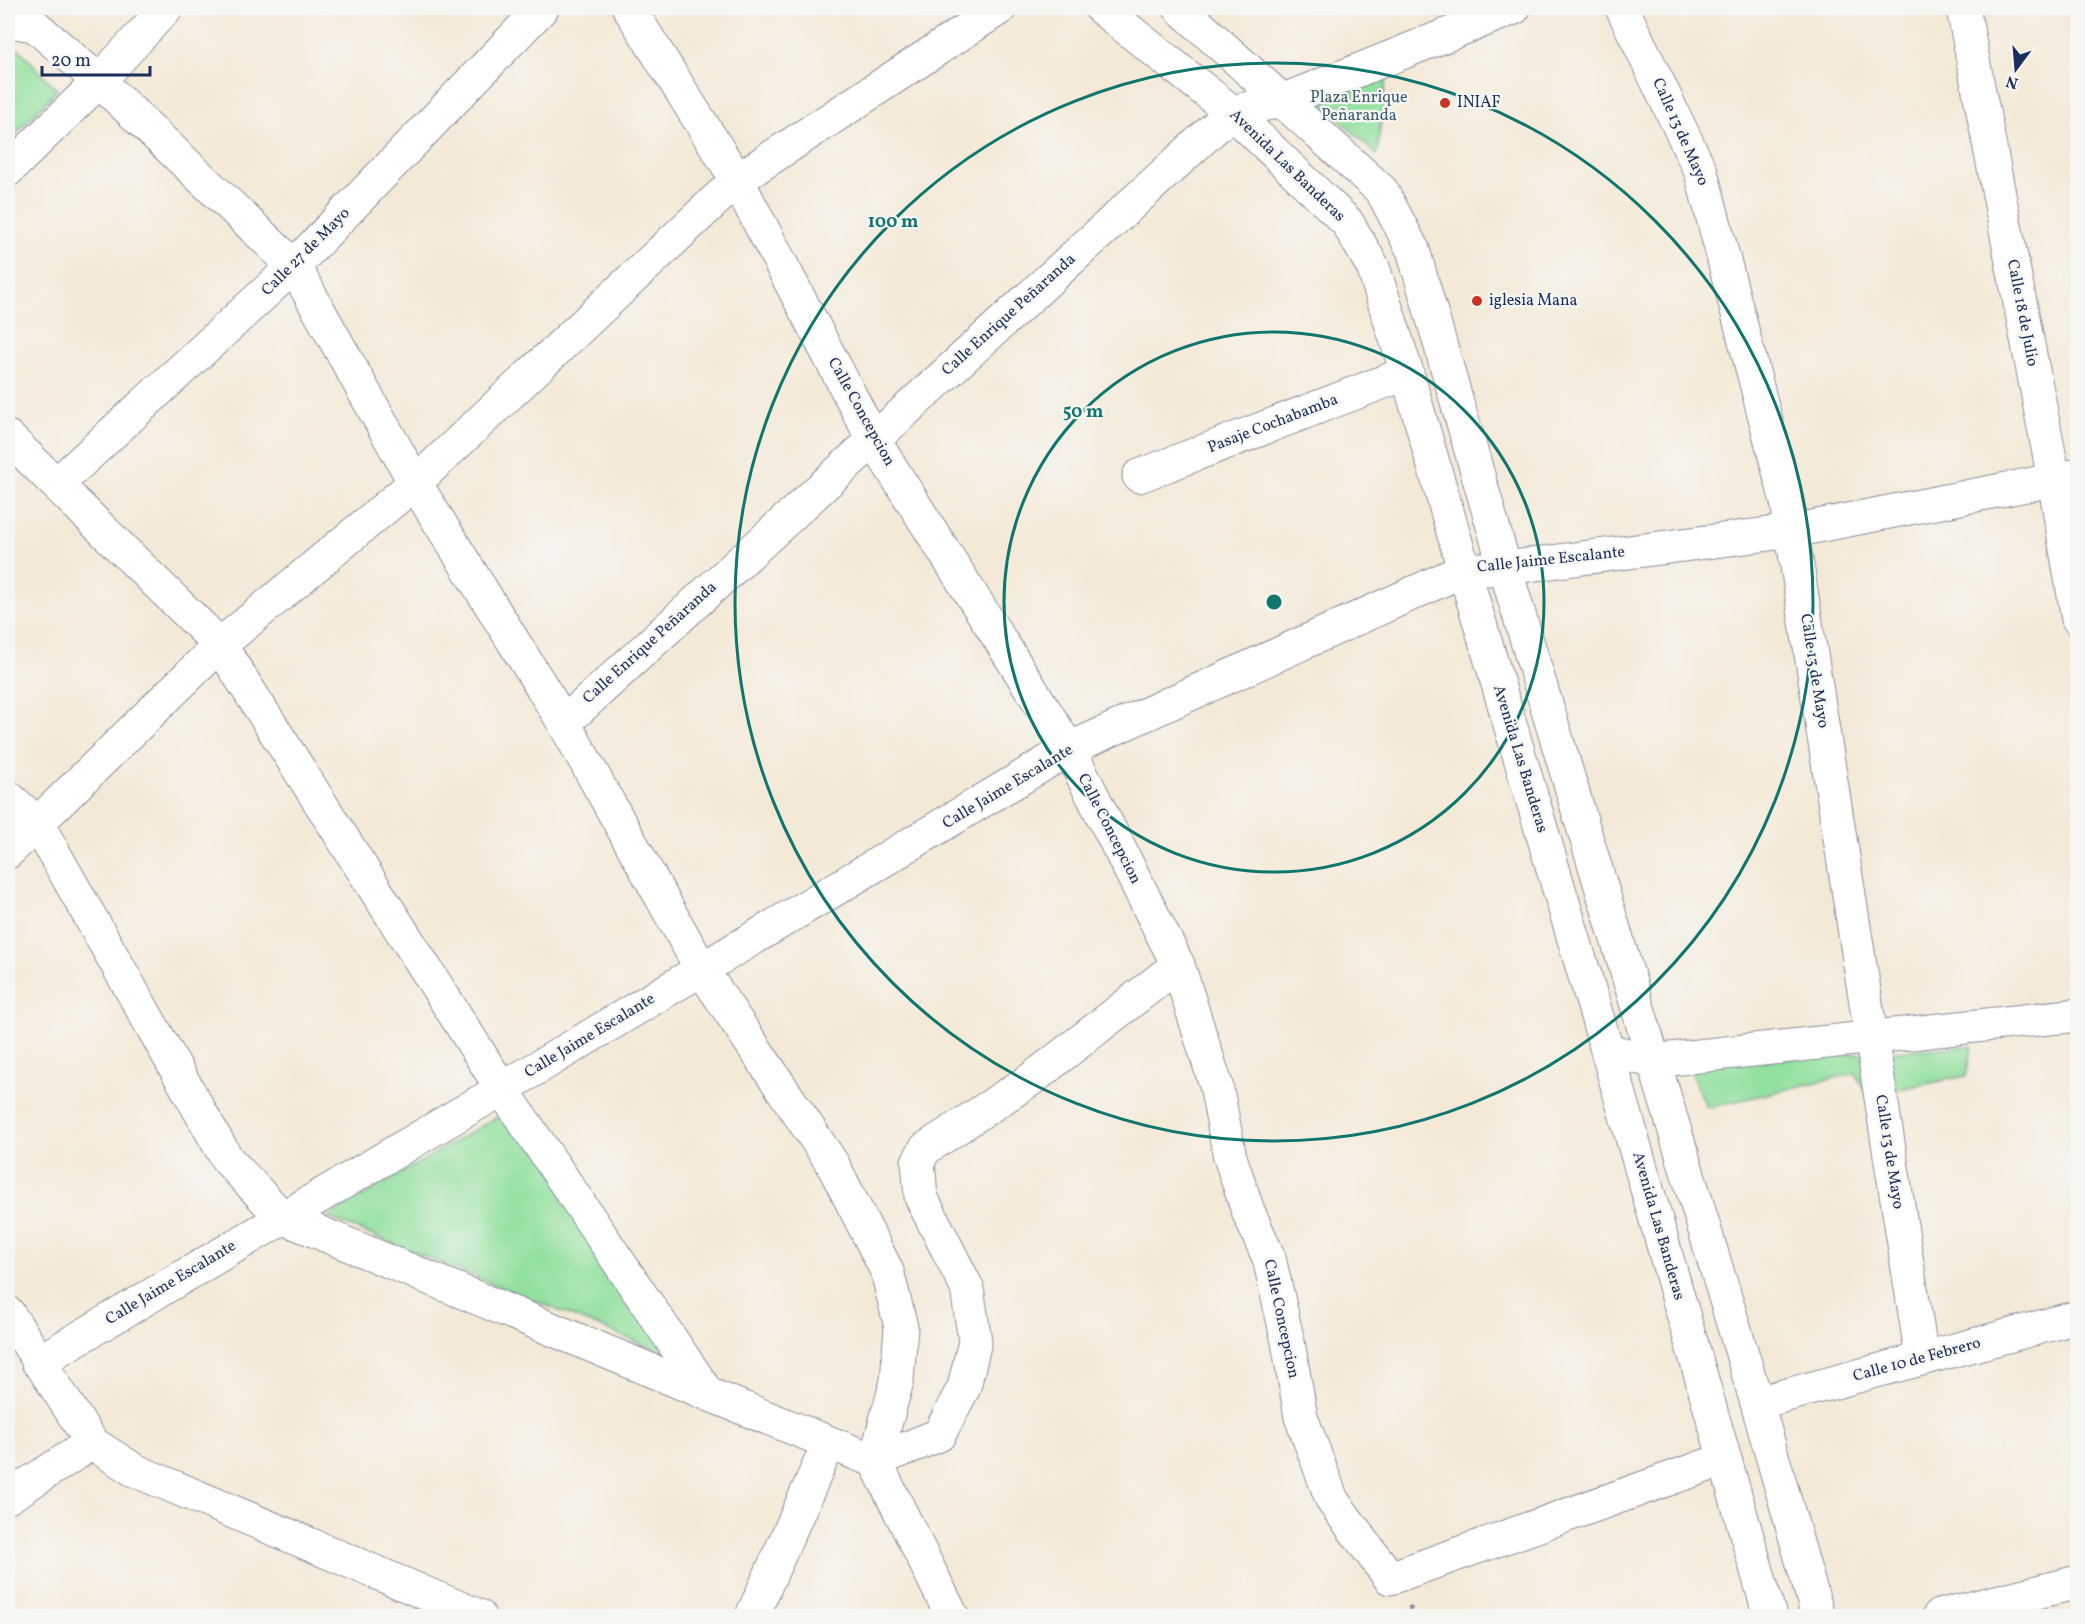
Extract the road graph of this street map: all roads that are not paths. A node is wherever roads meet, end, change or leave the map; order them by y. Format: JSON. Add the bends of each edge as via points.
{"nodes":[{"id":1,"x":166,"y":8,"type":"edge"},
{"id":2,"x":542,"y":8,"type":"edge"},
{"id":3,"x":629,"y":8,"type":"edge"},
{"id":4,"x":1000,"y":8,"type":"edge"},
{"id":5,"x":1101,"y":8,"type":"edge"},
{"id":6,"x":1180,"y":8,"type":"edge"},
{"id":7,"x":1514,"y":8,"type":"edge"},
{"id":8,"x":1622,"y":8,"type":"edge"},
{"id":9,"x":1963,"y":8,"type":"edge"},
{"id":10,"x":21,"y":23,"type":"edge"},
{"id":11,"x":99,"y":81,"type":"junction"},
{"id":12,"x":1284,"y":100,"type":"junction"},
{"id":13,"x":1232,"y":112,"type":"junction"},
{"id":14,"x":8,"y":170,"type":"edge"},
{"id":15,"x":737,"y":180,"type":"junction"},
{"id":16,"x":294,"y":266,"type":"junction"},
{"id":17,"x":1407,"y":373,"type":"junction"},
{"id":18,"x":8,"y":436,"type":"edge"},
{"id":19,"x":873,"y":439,"type":"junction"},
{"id":20,"x":1139,"y":476,"type":"dead end"},
{"id":21,"x":2066,"y":477,"type":"edge"},
{"id":22,"x":415,"y":483,"type":"junction"},
{"id":23,"x":57,"y":484,"type":"junction"},
{"id":24,"x":1792,"y":531,"type":"junction"},
{"id":25,"x":1505,"y":568,"type":"junction"},
{"id":26,"x":1464,"y":570,"type":"junction"},
{"id":27,"x":2078,"y":618,"type":"edge"},
{"id":28,"x":220,"y":645,"type":"junction"},
{"id":29,"x":564,"y":723,"type":"junction"},
{"id":30,"x":1069,"y":749,"type":"junction"},
{"id":31,"x":8,"y":797,"type":"edge"},
{"id":32,"x":37,"y":822,"type":"junction"},
{"id":33,"x":8,"y":852,"type":"edge"},
{"id":34,"x":1178,"y":965,"type":"junction"},
{"id":35,"x":702,"y":970,"type":"junction"},
{"id":36,"x":2078,"y":1014,"type":"edge"},
{"id":37,"x":1871,"y":1036,"type":"junction"},
{"id":38,"x":1607,"y":1050,"type":"junction"},
{"id":39,"x":1652,"y":1061,"type":"junction"},
{"id":40,"x":502,"y":1089,"type":"junction"},
{"id":41,"x":282,"y":1217,"type":"junction"},
{"id":42,"x":8,"y":1312,"type":"edge"},
{"id":43,"x":2078,"y":1317,"type":"edge"},
{"id":44,"x":1922,"y":1358,"type":"junction"},
{"id":45,"x":38,"y":1362,"type":"junction"},
{"id":46,"x":708,"y":1394,"type":"junction"},
{"id":47,"x":1757,"y":1403,"type":"junction"},
{"id":48,"x":92,"y":1443,"type":"junction"},
{"id":49,"x":829,"y":1443,"type":"junction"},
{"id":50,"x":1725,"y":1460,"type":"junction"},
{"id":51,"x":875,"y":1461,"type":"junction"},
{"id":52,"x":8,"y":1497,"type":"edge"},
{"id":53,"x":2078,"y":1582,"type":"edge"},
{"id":54,"x":479,"y":1617,"type":"edge"},
{"id":55,"x":752,"y":1617,"type":"edge"},
{"id":56,"x":952,"y":1617,"type":"edge"},
{"id":57,"x":1770,"y":1617,"type":"edge"},
{"id":58,"x":1818,"y":1617,"type":"edge"},
{"id":59,"x":1939,"y":1617,"type":"edge"}],
"edges":[{"from":1,"to":11,"type":"street"},
{"from":2,"to":16,"type":"street","name":"Calle 27 de Mayo"},
{"from":3,"to":15,"type":"street","name":"Calle Concepcion"},
{"from":4,"to":15,"type":"street"},
{"from":5,"to":13,"type":"street","name":"Avenida Las Banderas"},
{"from":6,"to":12,"type":"street"},
{"from":7,"to":12,"type":"street","name":"Calle Enrique Peñaranda"},
{"from":8,"to":24,"type":"street","name":"Calle 13 de Mayo","via":[[1701,172]]},
{"from":9,"to":21,"type":"street","name":"Calle 18 de Julio"},
{"from":10,"to":11,"type":"street"},
{"from":11,"to":14,"type":"street"},
{"from":11,"to":16,"type":"street"},
{"from":12,"to":13,"type":"street","name":"Calle Enrique Peñaranda"},
{"from":12,"to":25,"type":"street","via":[[1382,191],[1413,250]]},
{"from":13,"to":17,"type":"street","name":"Avenida Las Banderas","via":[[1347,222],[1372,267]]},
{"from":13,"to":19,"type":"street","name":"Calle Enrique Peñaranda"},
{"from":15,"to":19,"type":"street","name":"Calle Concepcion"},
{"from":15,"to":22,"type":"street"},
{"from":16,"to":22,"type":"street"},
{"from":16,"to":23,"type":"street","name":"Calle 27 de Mayo"},
{"from":17,"to":20,"type":"street","name":"Pasaje Cochabamba"},
{"from":17,"to":26,"type":"street","name":"Avenida Las Banderas"},
{"from":18,"to":23,"type":"street"},
{"from":19,"to":29,"type":"street","name":"Calle Enrique Peñaranda"},
{"from":19,"to":30,"type":"street","name":"Calle Concepcion"},
{"from":21,"to":24,"type":"street","name":"Calle Jaime Escalante"},
{"from":21,"to":27,"type":"street","name":"Calle 18 de Julio"},
{"from":22,"to":28,"type":"street"},
{"from":22,"to":29,"type":"street"},
{"from":23,"to":28,"type":"street"},
{"from":24,"to":25,"type":"street","name":"Calle Jaime Escalante"},
{"from":24,"to":37,"type":"street","name":"Calle 13 de Mayo"},
{"from":25,"to":26,"type":"street","name":"Calle Jaime Escalante"},
{"from":25,"to":39,"type":"street"},
{"from":26,"to":30,"type":"street","name":"Calle Jaime Escalante"},
{"from":26,"to":38,"type":"street","name":"Avenida Las Banderas"},
{"from":28,"to":32,"type":"street"},
{"from":28,"to":40,"type":"street"},
{"from":29,"to":35,"type":"street"},
{"from":30,"to":34,"type":"street","name":"Calle Concepcion"},
{"from":30,"to":35,"type":"street","name":"Calle Jaime Escalante"},
{"from":31,"to":32,"type":"street"},
{"from":32,"to":33,"type":"street"},
{"from":32,"to":41,"type":"street","via":[[227,1159]]},
{"from":34,"to":50,"type":"street","name":"Calle Concepcion","via":[[1216,1085],[1230,1157],[1269,1258],[1301,1417],[1332,1500],[1390,1578]]},
{"from":34,"to":51,"type":"street","via":[[1033,1078],[925,1149],[918,1162],[921,1197],[967,1288],[975,1341],[964,1387],[939,1435]]},
{"from":35,"to":40,"type":"street","name":"Calle Jaime Escalante"},
{"from":35,"to":51,"type":"street","via":[[832,1163],[887,1271],[901,1327],[897,1381]]},
{"from":36,"to":37,"type":"street"},
{"from":37,"to":39,"type":"street"},
{"from":37,"to":44,"type":"street","name":"Calle 13 de Mayo"},
{"from":38,"to":39,"type":"street"},
{"from":38,"to":50,"type":"street","name":"Avenida Las Banderas"},
{"from":39,"to":47,"type":"street"},
{"from":40,"to":41,"type":"street","name":"Calle Jaime Escalante"},
{"from":40,"to":46,"type":"street"},
{"from":41,"to":45,"type":"street","name":"Calle Jaime Escalante"},
{"from":41,"to":46,"type":"street"},
{"from":42,"to":45,"type":"street"},
{"from":43,"to":44,"type":"street","name":"Calle 10 de Febrero"},
{"from":44,"to":47,"type":"street","name":"Calle 10 de Febrero"},
{"from":45,"to":48,"type":"street"},
{"from":46,"to":49,"type":"street"},
{"from":47,"to":58,"type":"street"},
{"from":48,"to":52,"type":"street"},
{"from":48,"to":54,"type":"street","via":[[134,1470]]},
{"from":49,"to":51,"type":"street"},
{"from":49,"to":55,"type":"street"},
{"from":50,"to":57,"type":"street","name":"Avenida Las Banderas"},
{"from":51,"to":56,"type":"street"},
{"from":53,"to":59,"type":"street"}]}
